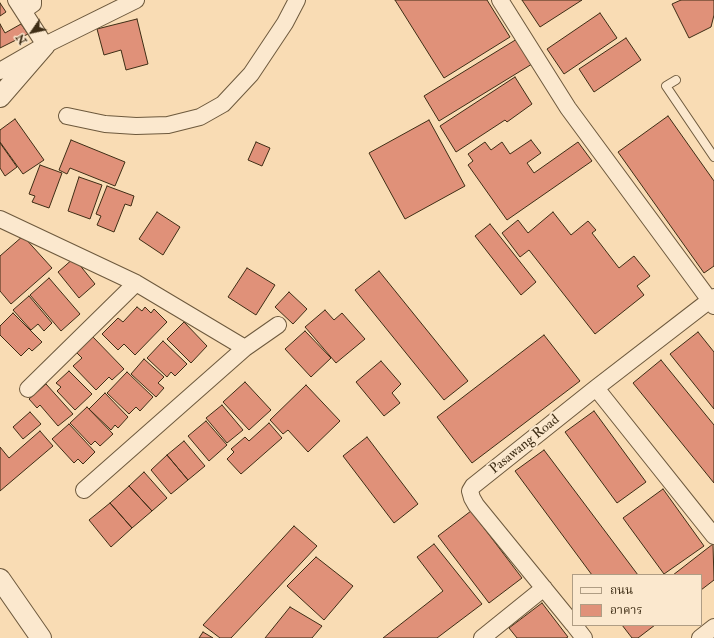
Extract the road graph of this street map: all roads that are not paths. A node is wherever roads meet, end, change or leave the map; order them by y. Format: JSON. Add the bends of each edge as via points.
{"nodes":[{"id":1,"x":136,"y":0,"type":"edge"},
{"id":2,"x":297,"y":0,"type":"edge"},
{"id":3,"x":500,"y":0,"type":"edge"},
{"id":4,"x":24,"y":4,"type":"edge"},
{"id":5,"x":45,"y":45,"type":"junction"},
{"id":6,"x":0,"y":71,"type":"edge"},
{"id":7,"x":676,"y":80,"type":"dead end"},
{"id":8,"x":0,"y":97,"type":"edge"},
{"id":9,"x":67,"y":116,"type":"dead end"},
{"id":10,"x":714,"y":157,"type":"edge"},
{"id":11,"x":0,"y":219,"type":"edge"},
{"id":12,"x":136,"y":283,"type":"junction"},
{"id":13,"x":713,"y":301,"type":"edge"},
{"id":14,"x":278,"y":325,"type":"dead end"},
{"id":15,"x":245,"y":348,"type":"junction"},
{"id":16,"x":596,"y":388,"type":"junction"},
{"id":17,"x":28,"y":389,"type":"dead end"},
{"id":18,"x":84,"y":490,"type":"dead end"},
{"id":19,"x":714,"y":536,"type":"edge"},
{"id":20,"x":0,"y":579,"type":"edge"},
{"id":21,"x":544,"y":588,"type":"junction"},
{"id":22,"x":572,"y":622,"type":"edge"},
{"id":23,"x":575,"y":626,"type":"edge"},
{"id":24,"x":714,"y":627,"type":"edge"},
{"id":25,"x":41,"y":638,"type":"edge"},
{"id":26,"x":482,"y":638,"type":"edge"},
{"id":27,"x":584,"y":638,"type":"edge"},
{"id":28,"x":700,"y":638,"type":"edge"}],
"edges":[{"from":1,"to":5,"type":"street"},
{"from":2,"to":9,"type":"street","via":[[251,74],[223,104],[200,117],[168,125],[136,126],[104,124]]},
{"from":3,"to":13,"type":"street","via":[[568,108]]},
{"from":4,"to":5,"type":"street"},
{"from":5,"to":6,"type":"street"},
{"from":5,"to":8,"type":"street"},
{"from":7,"to":10,"type":"lane","via":[[666,86]]},
{"from":11,"to":12,"type":"street"},
{"from":12,"to":15,"type":"street"},
{"from":12,"to":17,"type":"street"},
{"from":13,"to":16,"type":"street","name":"Pasawang Road"},
{"from":14,"to":15,"type":"street"},
{"from":15,"to":18,"type":"street"},
{"from":16,"to":19,"type":"street"},
{"from":16,"to":21,"type":"street","name":"Pasawang Road","via":[[470,491],[476,505]]},
{"from":20,"to":25,"type":"street"},
{"from":21,"to":22,"type":"street","name":"Pasawang Road"},
{"from":21,"to":26,"type":"street"},
{"from":23,"to":27,"type":"street","name":"Pasawang Road"},
{"from":24,"to":28,"type":"street"}]}
